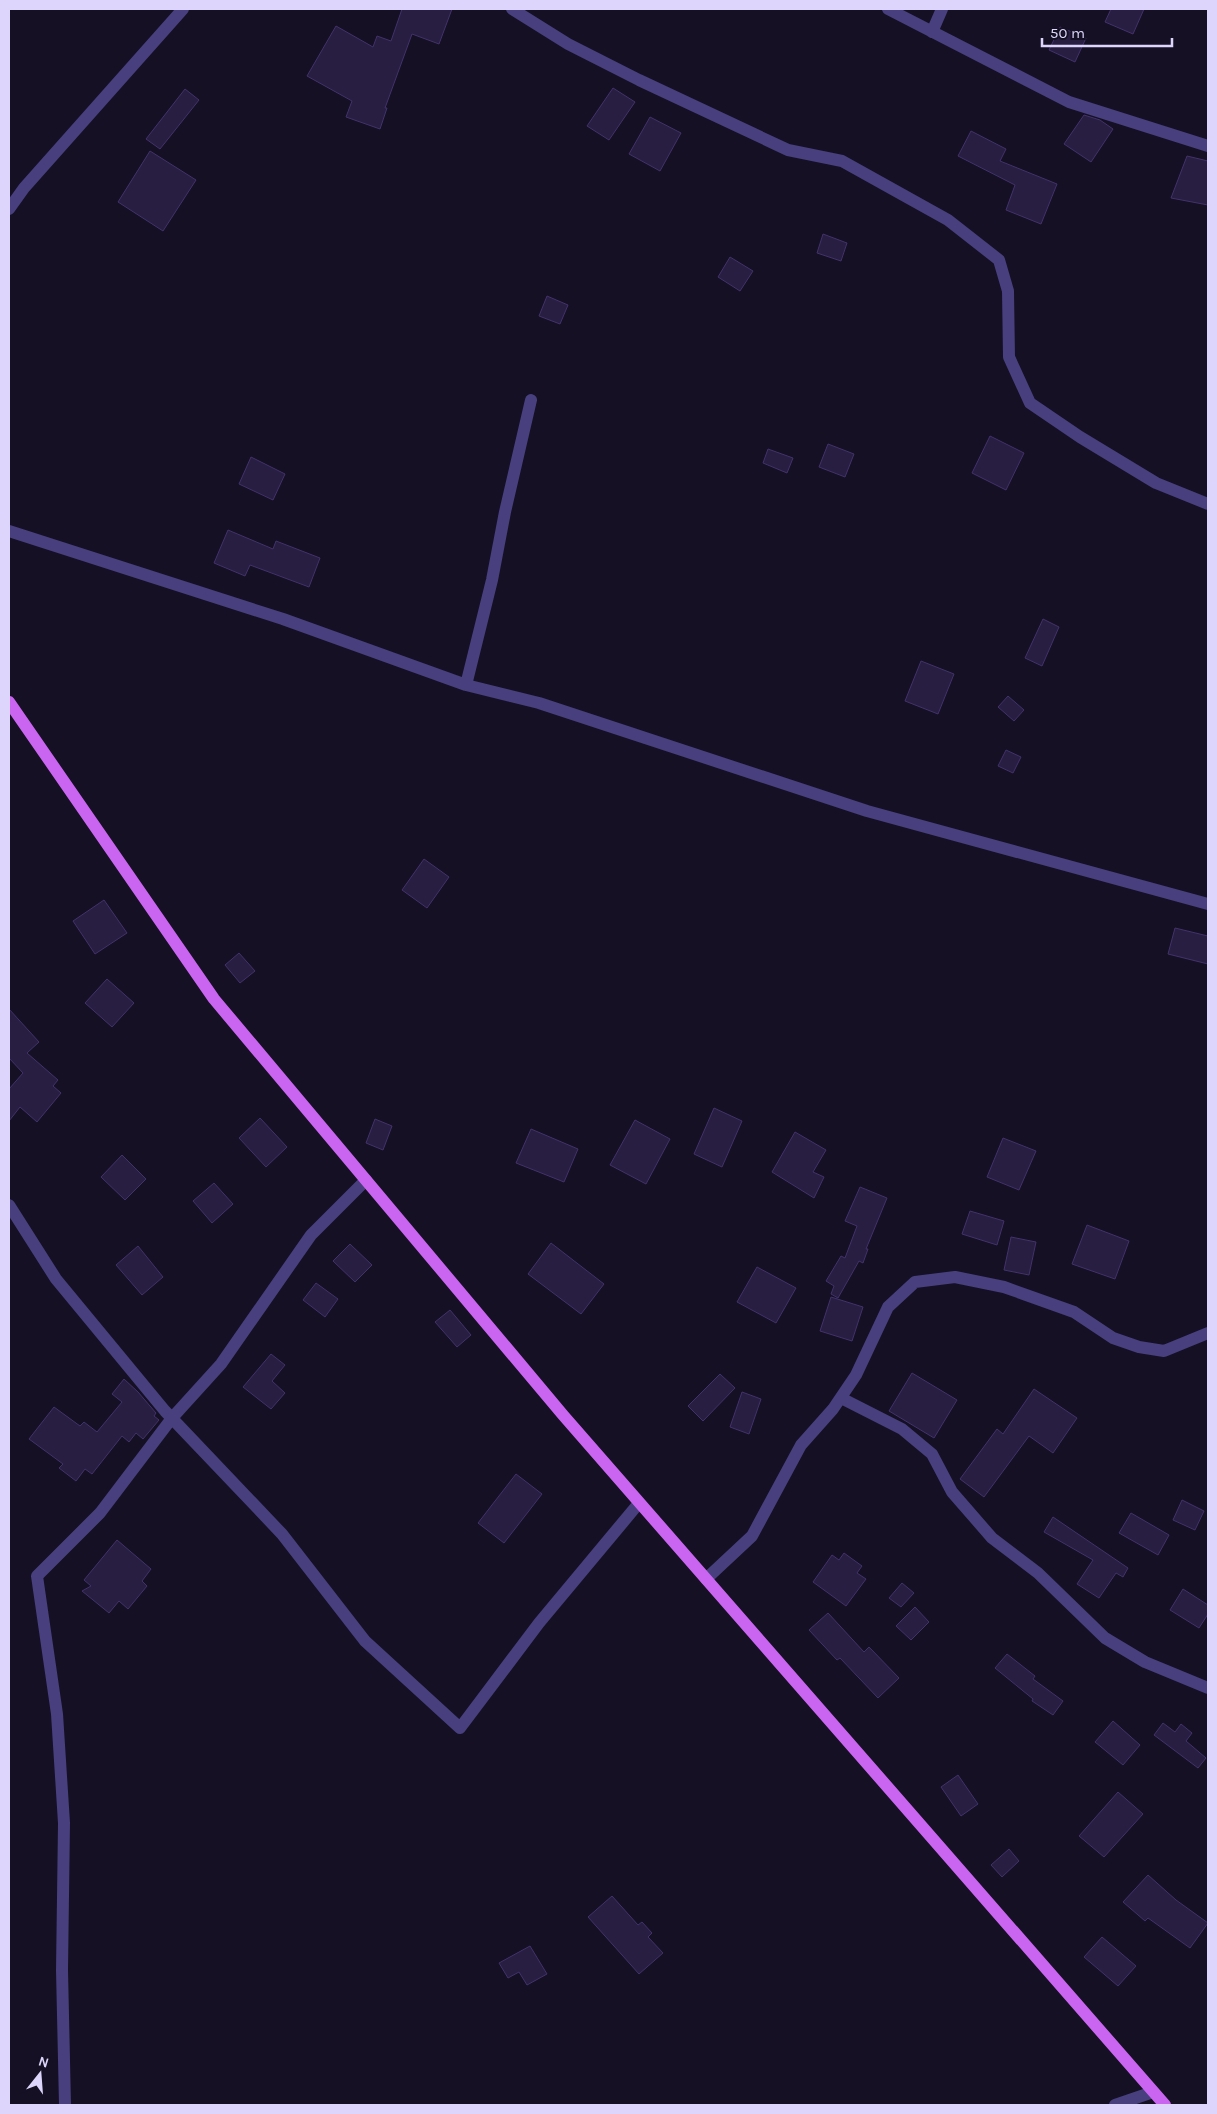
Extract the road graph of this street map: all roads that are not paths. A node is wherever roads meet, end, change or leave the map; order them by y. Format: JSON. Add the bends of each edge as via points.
{"nodes":[{"id":1,"x":183,"y":9,"type":"edge"},
{"id":2,"x":512,"y":9,"type":"edge"},
{"id":3,"x":888,"y":9,"type":"edge"},
{"id":4,"x":942,"y":9,"type":"edge"},
{"id":5,"x":932,"y":32,"type":"junction"},
{"id":6,"x":1208,"y":146,"type":"edge"},
{"id":7,"x":9,"y":209,"type":"edge"},
{"id":8,"x":531,"y":400,"type":"dead end"},
{"id":9,"x":1208,"y":504,"type":"edge"},
{"id":10,"x":9,"y":531,"type":"edge"},
{"id":11,"x":466,"y":685,"type":"junction"},
{"id":12,"x":9,"y":702,"type":"edge"},
{"id":13,"x":1208,"y":904,"type":"edge"},
{"id":14,"x":366,"y":1180,"type":"junction"},
{"id":15,"x":9,"y":1206,"type":"edge"},
{"id":16,"x":1208,"y":1333,"type":"edge"},
{"id":17,"x":841,"y":1398,"type":"junction"},
{"id":18,"x":172,"y":1418,"type":"junction"},
{"id":19,"x":639,"y":1503,"type":"junction"},
{"id":20,"x":706,"y":1579,"type":"junction"},
{"id":21,"x":1208,"y":1688,"type":"edge"},
{"id":22,"x":1153,"y":2092,"type":"junction"},
{"id":23,"x":65,"y":2105,"type":"edge"},
{"id":24,"x":1115,"y":2105,"type":"edge"},
{"id":25,"x":1165,"y":2105,"type":"edge"}],
"edges":[{"from":1,"to":7,"type":"street"},
{"from":2,"to":9,"type":"street","via":[[568,44],[639,80],[788,150],[842,161],[948,220],[999,260],[1008,291],[1009,357],[1030,403],[1156,483]]},
{"from":3,"to":5,"type":"street"},
{"from":4,"to":5,"type":"street"},
{"from":5,"to":6,"type":"street","via":[[1069,102]]},
{"from":8,"to":11,"type":"street"},
{"from":10,"to":11,"type":"street","via":[[283,619]]},
{"from":11,"to":13,"type":"street","via":[[540,703],[867,811]]},
{"from":12,"to":14,"type":"main road","via":[[214,999]]},
{"from":14,"to":18,"type":"street","via":[[311,1235],[221,1364]]},
{"from":14,"to":19,"type":"main road"},
{"from":15,"to":18,"type":"street","via":[[56,1280]]},
{"from":16,"to":17,"type":"street","via":[[1164,1351],[1139,1347],[1113,1338],[1074,1312],[1004,1287],[954,1277],[915,1282],[888,1307],[856,1375]]},
{"from":17,"to":20,"type":"street","via":[[801,1445],[752,1536]]},
{"from":17,"to":21,"type":"street","via":[[902,1429],[932,1454],[952,1492],[992,1538],[1038,1573],[1105,1638],[1144,1662]]},
{"from":18,"to":19,"type":"street","via":[[282,1534],[366,1642],[460,1728],[539,1624]]},
{"from":18,"to":23,"type":"street","via":[[100,1513],[37,1576],[57,1714],[64,1823],[62,1970]]},
{"from":19,"to":20,"type":"main road"},
{"from":20,"to":22,"type":"main road"},
{"from":22,"to":24,"type":"street"},
{"from":22,"to":25,"type":"main road"}]}
